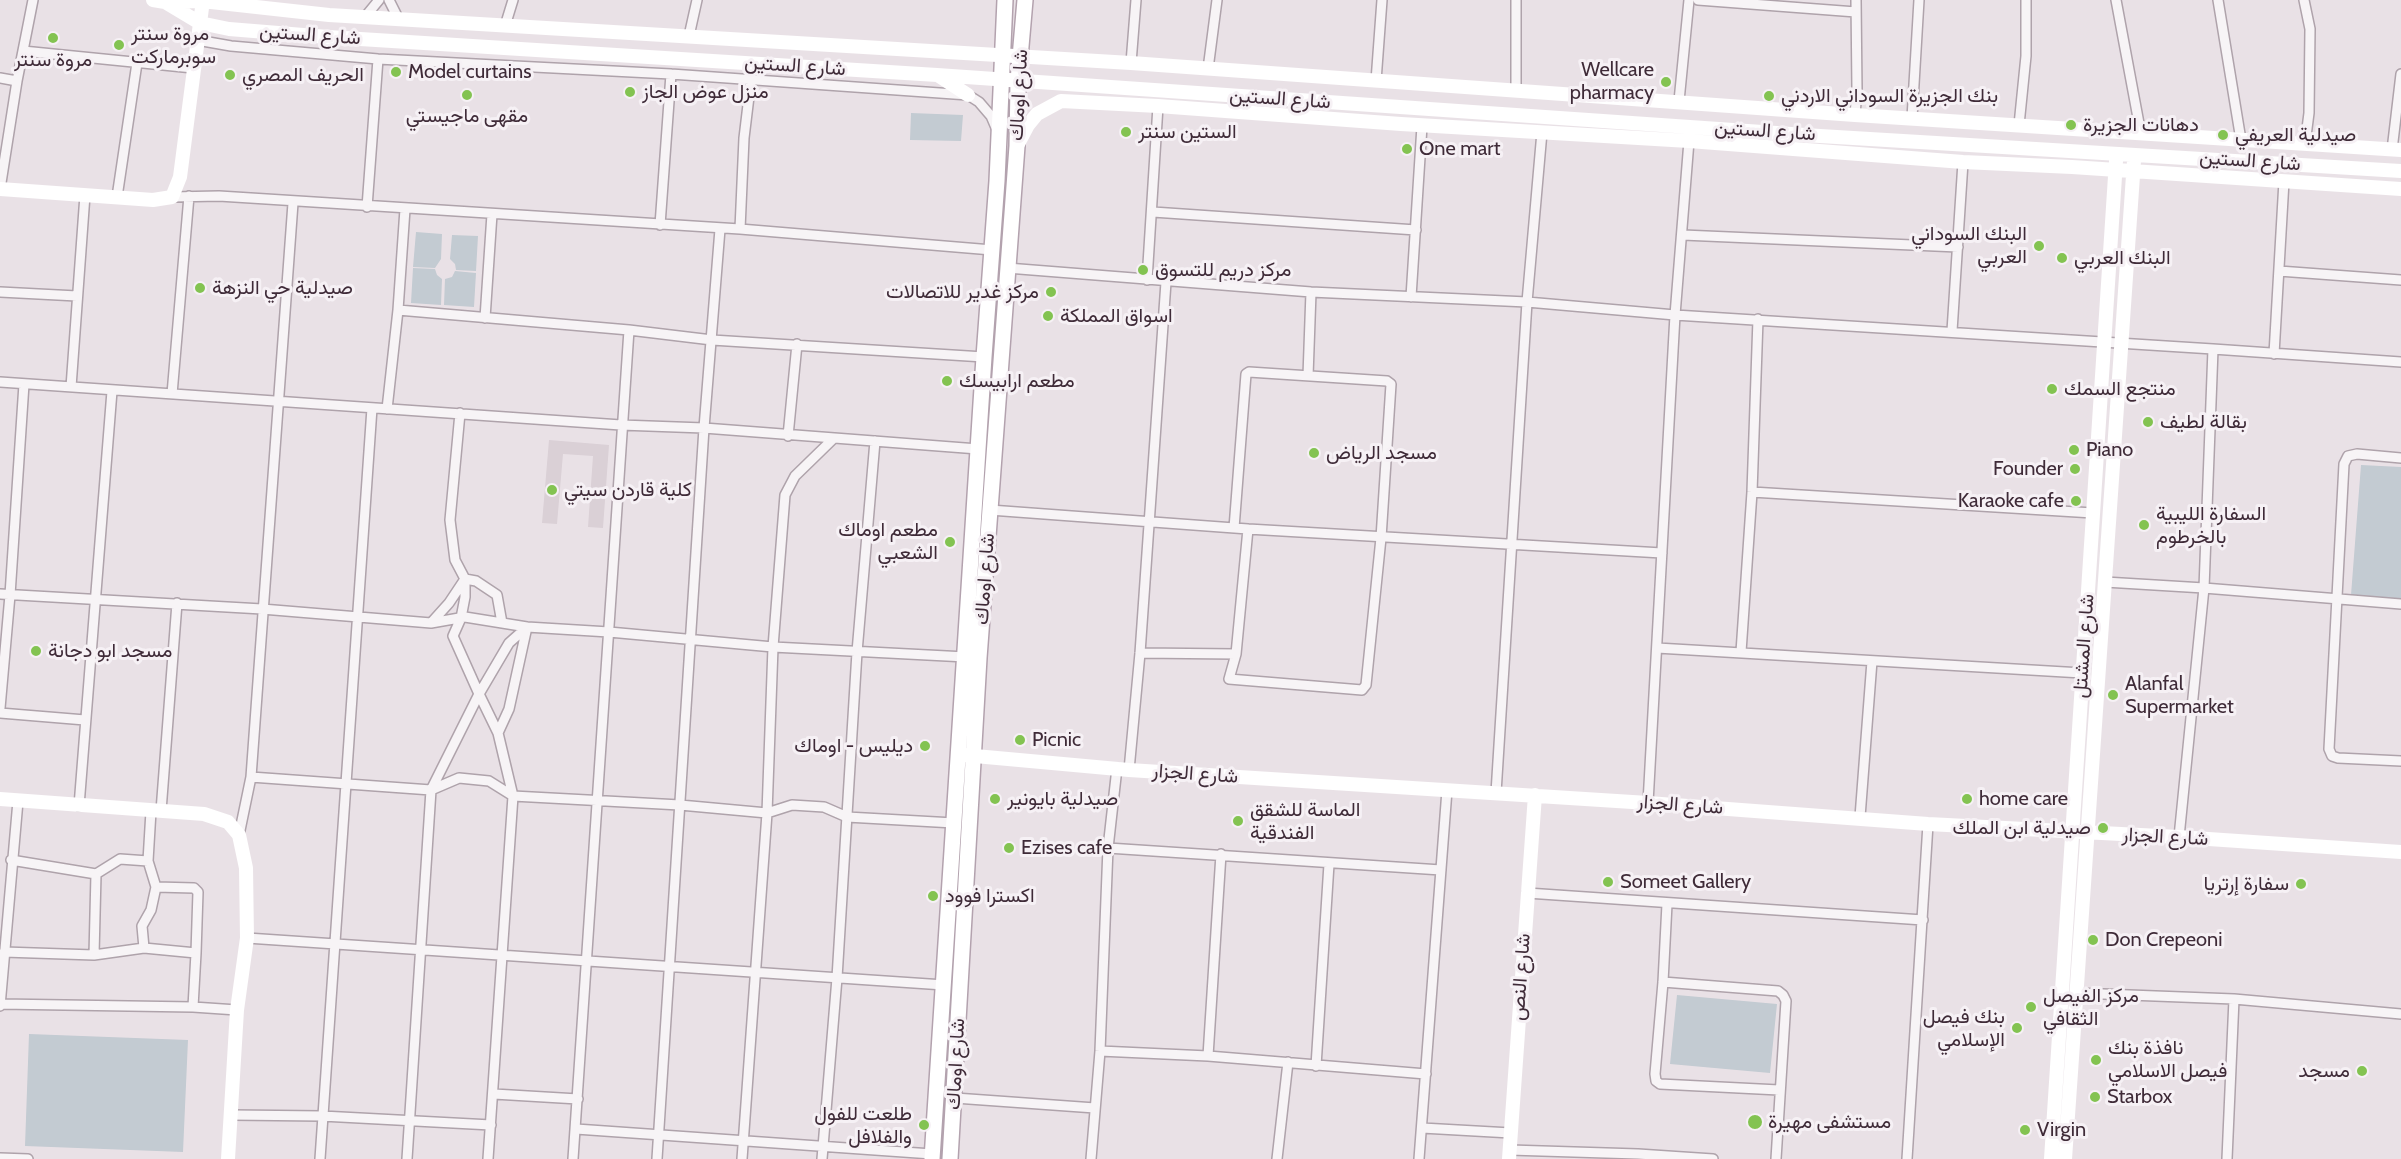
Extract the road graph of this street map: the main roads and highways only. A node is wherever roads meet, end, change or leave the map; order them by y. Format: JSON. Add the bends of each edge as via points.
{"nodes":[{"id":1,"x":1005,"y":0,"type":"edge"},
{"id":2,"x":1024,"y":0,"type":"edge"},
{"id":3,"x":159,"y":1,"type":"edge"},
{"id":4,"x":203,"y":1,"type":"edge"},
{"id":5,"x":1004,"y":19,"type":"junction"},
{"id":6,"x":1023,"y":20,"type":"junction"},
{"id":7,"x":200,"y":23,"type":"junction"},
{"id":8,"x":851,"y":47,"type":"junction"},
{"id":9,"x":1002,"y":56,"type":"junction"},
{"id":10,"x":1021,"y":57,"type":"junction"},
{"id":11,"x":852,"y":70,"type":"junction"},
{"id":12,"x":938,"y":75,"type":"junction"},
{"id":13,"x":1001,"y":79,"type":"junction"},
{"id":14,"x":1018,"y":81,"type":"junction"},
{"id":15,"x":1095,"y":86,"type":"junction"},
{"id":16,"x":1556,"y":94,"type":"junction"},
{"id":17,"x":968,"y":95,"type":"road end"},
{"id":18,"x":1583,"y":95,"type":"junction"},
{"id":19,"x":1061,"y":101,"type":"junction"},
{"id":20,"x":1402,"y":108,"type":"junction"},
{"id":21,"x":1554,"y":117,"type":"junction"},
{"id":22,"x":1581,"y":119,"type":"junction"},
{"id":23,"x":1401,"y":124,"type":"junction"},
{"id":24,"x":2118,"y":132,"type":"junction"},
{"id":25,"x":2141,"y":134,"type":"junction"},
{"id":26,"x":1850,"y":137,"type":"junction"},
{"id":27,"x":1017,"y":146,"type":"junction"},
{"id":28,"x":2396,"y":150,"type":"edge"},
{"id":29,"x":1850,"y":153,"type":"junction"},
{"id":30,"x":2116,"y":153,"type":"junction"},
{"id":31,"x":2134,"y":154,"type":"junction"},
{"id":32,"x":2115,"y":170,"type":"junction"},
{"id":33,"x":2133,"y":171,"type":"junction"},
{"id":34,"x":2401,"y":171,"type":"edge"},
{"id":35,"x":0,"y":189,"type":"edge"},
{"id":36,"x":2401,"y":189,"type":"edge"},
{"id":37,"x":958,"y":755,"type":"junction"},
{"id":38,"x":974,"y":756,"type":"junction"},
{"id":39,"x":1534,"y":795,"type":"junction"},
{"id":40,"x":0,"y":799,"type":"edge"},
{"id":41,"x":2072,"y":832,"type":"junction"},
{"id":42,"x":2088,"y":834,"type":"junction"},
{"id":43,"x":2401,"y":852,"type":"edge"},
{"id":44,"x":1510,"y":1155,"type":"edge"},
{"id":45,"x":932,"y":1157,"type":"edge"},
{"id":46,"x":228,"y":1159,"type":"edge"},
{"id":47,"x":950,"y":1159,"type":"edge"},
{"id":48,"x":2051,"y":1159,"type":"edge"},
{"id":49,"x":2065,"y":1159,"type":"edge"}],
"edges":[{"from":1,"to":5,"type":"main road","name":"شارع اوماك"},
{"from":2,"to":6,"type":"main road","name":"شارع اوماك"},
{"from":3,"to":4,"type":"main road","name":"شارع الستين"},
{"from":3,"to":7,"type":"main road","name":"شارع الستين"},
{"from":4,"to":7,"type":"main road"},
{"from":4,"to":8,"type":"main road","name":"شارع الستين","via":[[365,17]]},
{"from":5,"to":6,"type":"main road"},
{"from":5,"to":9,"type":"main road","name":"شارع اوماك"},
{"from":6,"to":10,"type":"main road","name":"شارع اوماك"},
{"from":7,"to":11,"type":"main road","name":"شارع الستين","via":[[328,37]]},
{"from":7,"to":35,"type":"main road","via":[[180,177],[172,197],[153,200]]},
{"from":8,"to":9,"type":"main road","name":"شارع الستين"},
{"from":8,"to":11,"type":"main road"},
{"from":9,"to":10,"type":"main road","name":"شارع الستين"},
{"from":9,"to":13,"type":"main road","name":"شارع اوماك"},
{"from":10,"to":14,"type":"main road","name":"شارع اوماك"},
{"from":10,"to":16,"type":"main road","name":"شارع الستين"},
{"from":11,"to":12,"type":"main road","name":"شارع الستين"},
{"from":12,"to":13,"type":"main road","name":"شارع الستين"},
{"from":12,"to":17,"type":"main road"},
{"from":13,"to":14,"type":"main road","name":"شارع الستين"},
{"from":13,"to":37,"type":"main road","name":"شارع اوماك"},
{"from":14,"to":15,"type":"main road","name":"شارع الستين"},
{"from":14,"to":27,"type":"main road","name":"شارع اوماك"},
{"from":15,"to":19,"type":"main road"},
{"from":15,"to":20,"type":"main road","name":"شارع الستين"},
{"from":16,"to":18,"type":"main road","name":"شارع الستين"},
{"from":16,"to":21,"type":"main road"},
{"from":18,"to":22,"type":"main road"},
{"from":18,"to":24,"type":"main road","name":"شارع الستين"},
{"from":19,"to":23,"type":"main road"},
{"from":19,"to":27,"type":"main road","via":[[1037,114]]},
{"from":20,"to":21,"type":"main road","name":"شارع الستين"},
{"from":20,"to":23,"type":"main road"},
{"from":21,"to":22,"type":"main road","name":"شارع الستين"},
{"from":22,"to":26,"type":"main road","name":"شارع الستين"},
{"from":23,"to":29,"type":"main road"},
{"from":24,"to":25,"type":"main road","name":"شارع الستين"},
{"from":24,"to":30,"type":"main road","name":"شارع المشتل"},
{"from":25,"to":28,"type":"main road","name":"شارع الستين"},
{"from":25,"to":31,"type":"main road","name":"شارع المشتل"},
{"from":26,"to":29,"type":"main road"},
{"from":26,"to":30,"type":"main road","name":"شارع الستين"},
{"from":27,"to":38,"type":"main road","name":"شارع اوماك"},
{"from":29,"to":32,"type":"main road"},
{"from":30,"to":31,"type":"main road","name":"شارع الستين"},
{"from":30,"to":32,"type":"main road","name":"شارع المشتل"},
{"from":31,"to":33,"type":"main road","name":"شارع المشتل"},
{"from":31,"to":34,"type":"main road","name":"شارع الستين"},
{"from":32,"to":33,"type":"main road"},
{"from":32,"to":41,"type":"main road","name":"شارع المشتل"},
{"from":33,"to":36,"type":"main road"},
{"from":33,"to":42,"type":"main road","name":"شارع المشتل"},
{"from":37,"to":38,"type":"main road","name":"شارع الجزار"},
{"from":37,"to":45,"type":"main road","name":"شارع اوماك"},
{"from":38,"to":39,"type":"main road","name":"شارع الجزار"},
{"from":38,"to":47,"type":"main road","name":"شارع اوماك"},
{"from":39,"to":41,"type":"main road","name":"شارع الجزار"},
{"from":39,"to":44,"type":"main road","name":"شارع النص"},
{"from":40,"to":46,"type":"main road","via":[[214,816],[228,822],[239,836],[246,868],[247,938],[237,1010]]},
{"from":41,"to":42,"type":"main road","name":"شارع الجزار"},
{"from":41,"to":48,"type":"main road","name":"شارع المشتل"},
{"from":42,"to":43,"type":"main road","name":"شارع الجزار"},
{"from":42,"to":49,"type":"main road","name":"شارع المشتل"}]}
